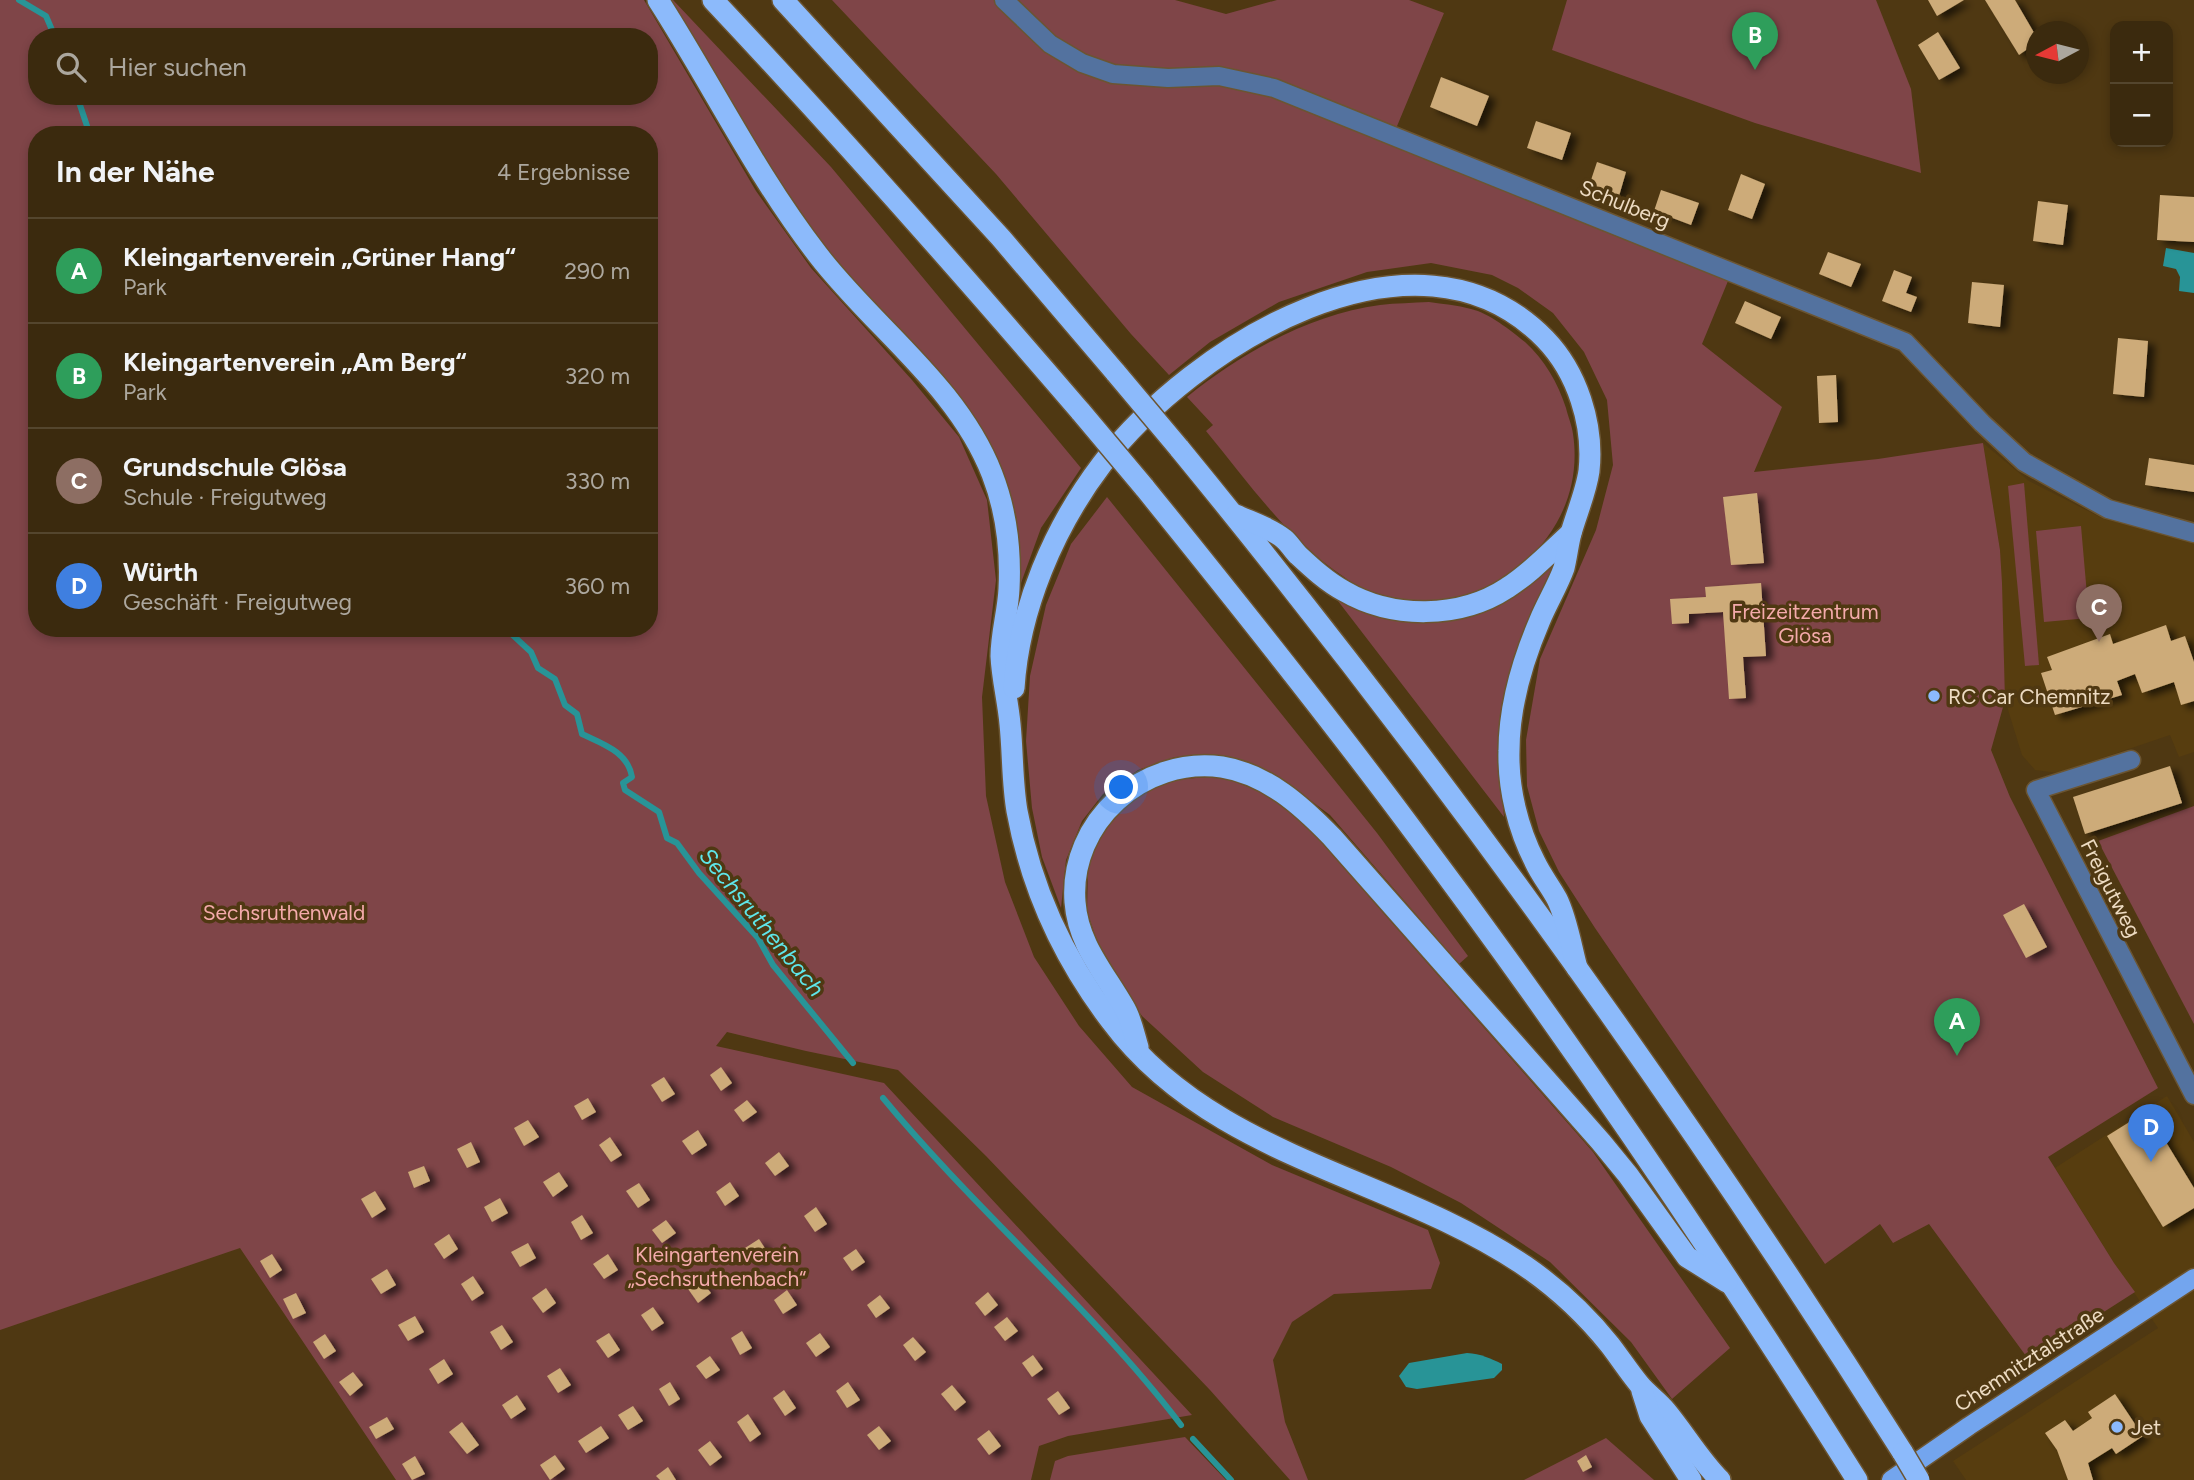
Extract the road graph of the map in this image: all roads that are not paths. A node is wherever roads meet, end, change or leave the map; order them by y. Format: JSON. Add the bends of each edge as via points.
{"nodes":[{"id":1,"x":658,"y":0,"type":"edge"},
{"id":2,"x":713,"y":0,"type":"edge"},
{"id":3,"x":783,"y":0,"type":"edge"},
{"id":4,"x":1004,"y":0,"type":"edge"},
{"id":5,"x":1232,"y":513,"type":"junction"},
{"id":6,"x":1571,"y":533,"type":"junction"},
{"id":7,"x":2194,"y":533,"type":"edge"},
{"id":8,"x":1011,"y":729,"type":"junction"},
{"id":9,"x":2131,"y":760,"type":"dead end"},
{"id":10,"x":1577,"y":968,"type":"junction"},
{"id":11,"x":1141,"y":1055,"type":"junction"},
{"id":12,"x":2194,"y":1095,"type":"edge"},
{"id":13,"x":1724,"y":1277,"type":"junction"},
{"id":14,"x":2194,"y":1278,"type":"edge"},
{"id":15,"x":1640,"y":1385,"type":"junction"},
{"id":16,"x":1691,"y":1480,"type":"edge"},
{"id":17,"x":1720,"y":1480,"type":"edge"},
{"id":18,"x":1857,"y":1480,"type":"edge"},
{"id":19,"x":1891,"y":1480,"type":"edge"},
{"id":20,"x":1919,"y":1480,"type":"edge"}],
"edges":[{"from":1,"to":8,"type":"highway","via":[[803,236],[948,401],[980,447],[1006,525],[1009,587],[1001,654]]},
{"from":2,"to":13,"type":"highway","bridge":true,"via":[[966,277],[1262,634],[1407,821],[1608,1102]]},
{"from":3,"to":5,"type":"highway","bridge":true,"via":[[1001,238]]},
{"from":4,"to":7,"type":"street","name":"Schulberg","via":[[1050,44],[1082,63],[1113,74],[1219,76],[1274,88],[1905,342],[2024,462],[2108,509]]},
{"from":5,"to":6,"type":"highway","via":[[1284,538],[1312,568],[1343,591],[1366,603],[1415,612],[1477,603],[1504,590]]},
{"from":5,"to":10,"type":"highway"},
{"from":6,"to":8,"type":"highway","via":[[1588,472],[1588,432],[1573,378],[1533,327],[1492,300],[1448,287],[1395,287],[1318,304],[1206,363],[1150,410],[1100,467],[1060,532],[1031,603],[1015,675]]},
{"from":6,"to":10,"type":"highway","via":[[1564,568],[1519,677],[1508,755],[1520,827],[1558,901]]},
{"from":8,"to":11,"type":"highway","via":[[1017,809],[1036,885],[1073,964]]},
{"from":9,"to":12,"type":"street","name":"Freigutweg","via":[[2036,790]]},
{"from":10,"to":20,"type":"highway","bridge":true,"via":[[1766,1241]]},
{"from":11,"to":13,"type":"highway","via":[[1126,1009],[1088,951],[1079,927],[1074,884],[1090,833],[1124,792],[1152,776],[1191,766],[1223,767],[1252,776],[1293,800],[1332,837],[1601,1142],[1687,1258]]},
{"from":11,"to":15,"type":"highway","via":[[1189,1097],[1246,1133],[1442,1219],[1530,1269],[1585,1317]]},
{"from":13,"to":18,"type":"highway"},
{"from":14,"to":19,"type":"main road","name":"Chemnitztalstraße"},
{"from":15,"to":16,"type":"highway","via":[[1650,1416]]},
{"from":15,"to":17,"type":"highway","via":[[1664,1408]]}]}
